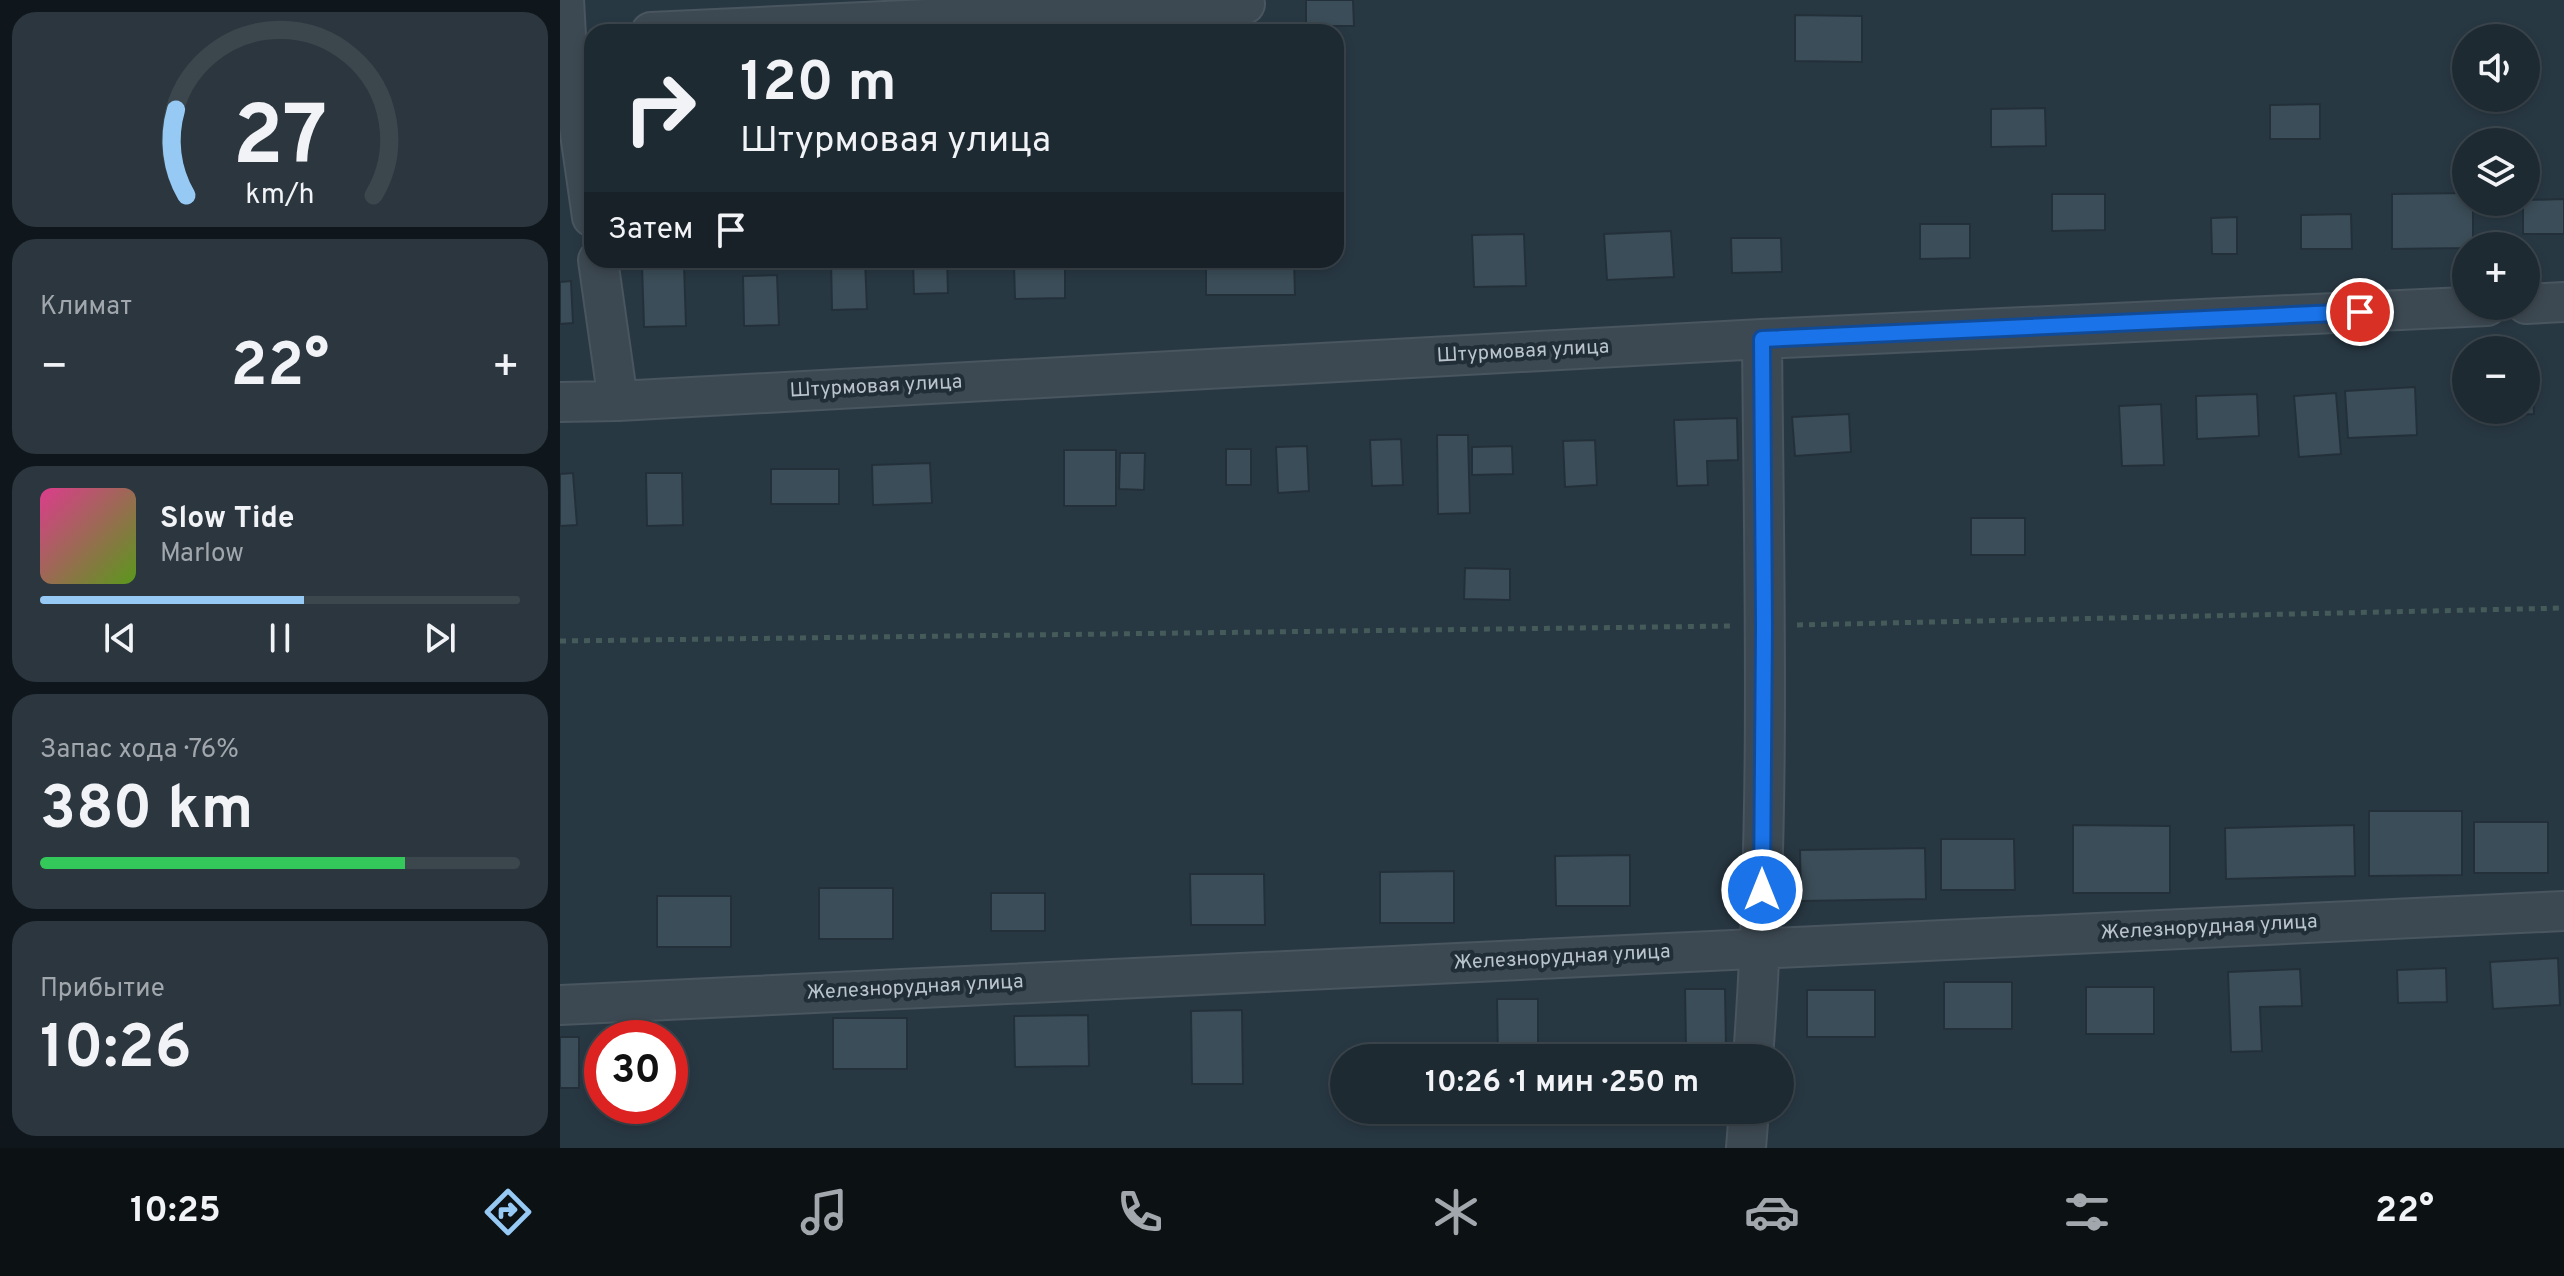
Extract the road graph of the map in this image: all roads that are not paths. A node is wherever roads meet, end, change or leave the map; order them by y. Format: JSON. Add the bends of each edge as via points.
{"nodes":[{"id":1,"x":1245,"y":4,"type":"dead end"},
{"id":2,"x":821,"y":24,"type":"edge"},
{"id":3,"x":570,"y":27,"type":"edge"},
{"id":4,"x":584,"y":148,"type":"edge"},
{"id":5,"x":599,"y":268,"type":"edge"},
{"id":6,"x":2564,"y":302,"type":"edge"},
{"id":7,"x":2540,"y":303,"type":"edge"},
{"id":8,"x":2452,"y":308,"type":"edge"},
{"id":9,"x":1762,"y":339,"type":"junction"},
{"id":10,"x":618,"y":401,"type":"junction"},
{"id":11,"x":560,"y":402,"type":"edge"},
{"id":12,"x":2564,"y":911,"type":"edge"},
{"id":13,"x":1761,"y":948,"type":"junction"},
{"id":14,"x":560,"y":1005,"type":"edge"},
{"id":15,"x":1754,"y":1044,"type":"edge"},
{"id":16,"x":1748,"y":1124,"type":"edge"},
{"id":17,"x":1746,"y":1148,"type":"edge"}],
"edges":[{"from":1,"to":2,"type":"street"},
{"from":3,"to":4,"type":"street"},
{"from":5,"to":10,"type":"street"},
{"from":6,"to":7,"type":"street"},
{"from":8,"to":9,"type":"street","name":"Штурмовая улица"},
{"from":9,"to":10,"type":"street","name":"Штурмовая улица"},
{"from":9,"to":13,"type":"street"},
{"from":10,"to":11,"type":"street","name":"Штурмовая улица"},
{"from":12,"to":13,"type":"street","name":"Железнорудная улица"},
{"from":13,"to":14,"type":"street","name":"Железнорудная улица"},
{"from":13,"to":15,"type":"street"},
{"from":16,"to":17,"type":"street"}]}
